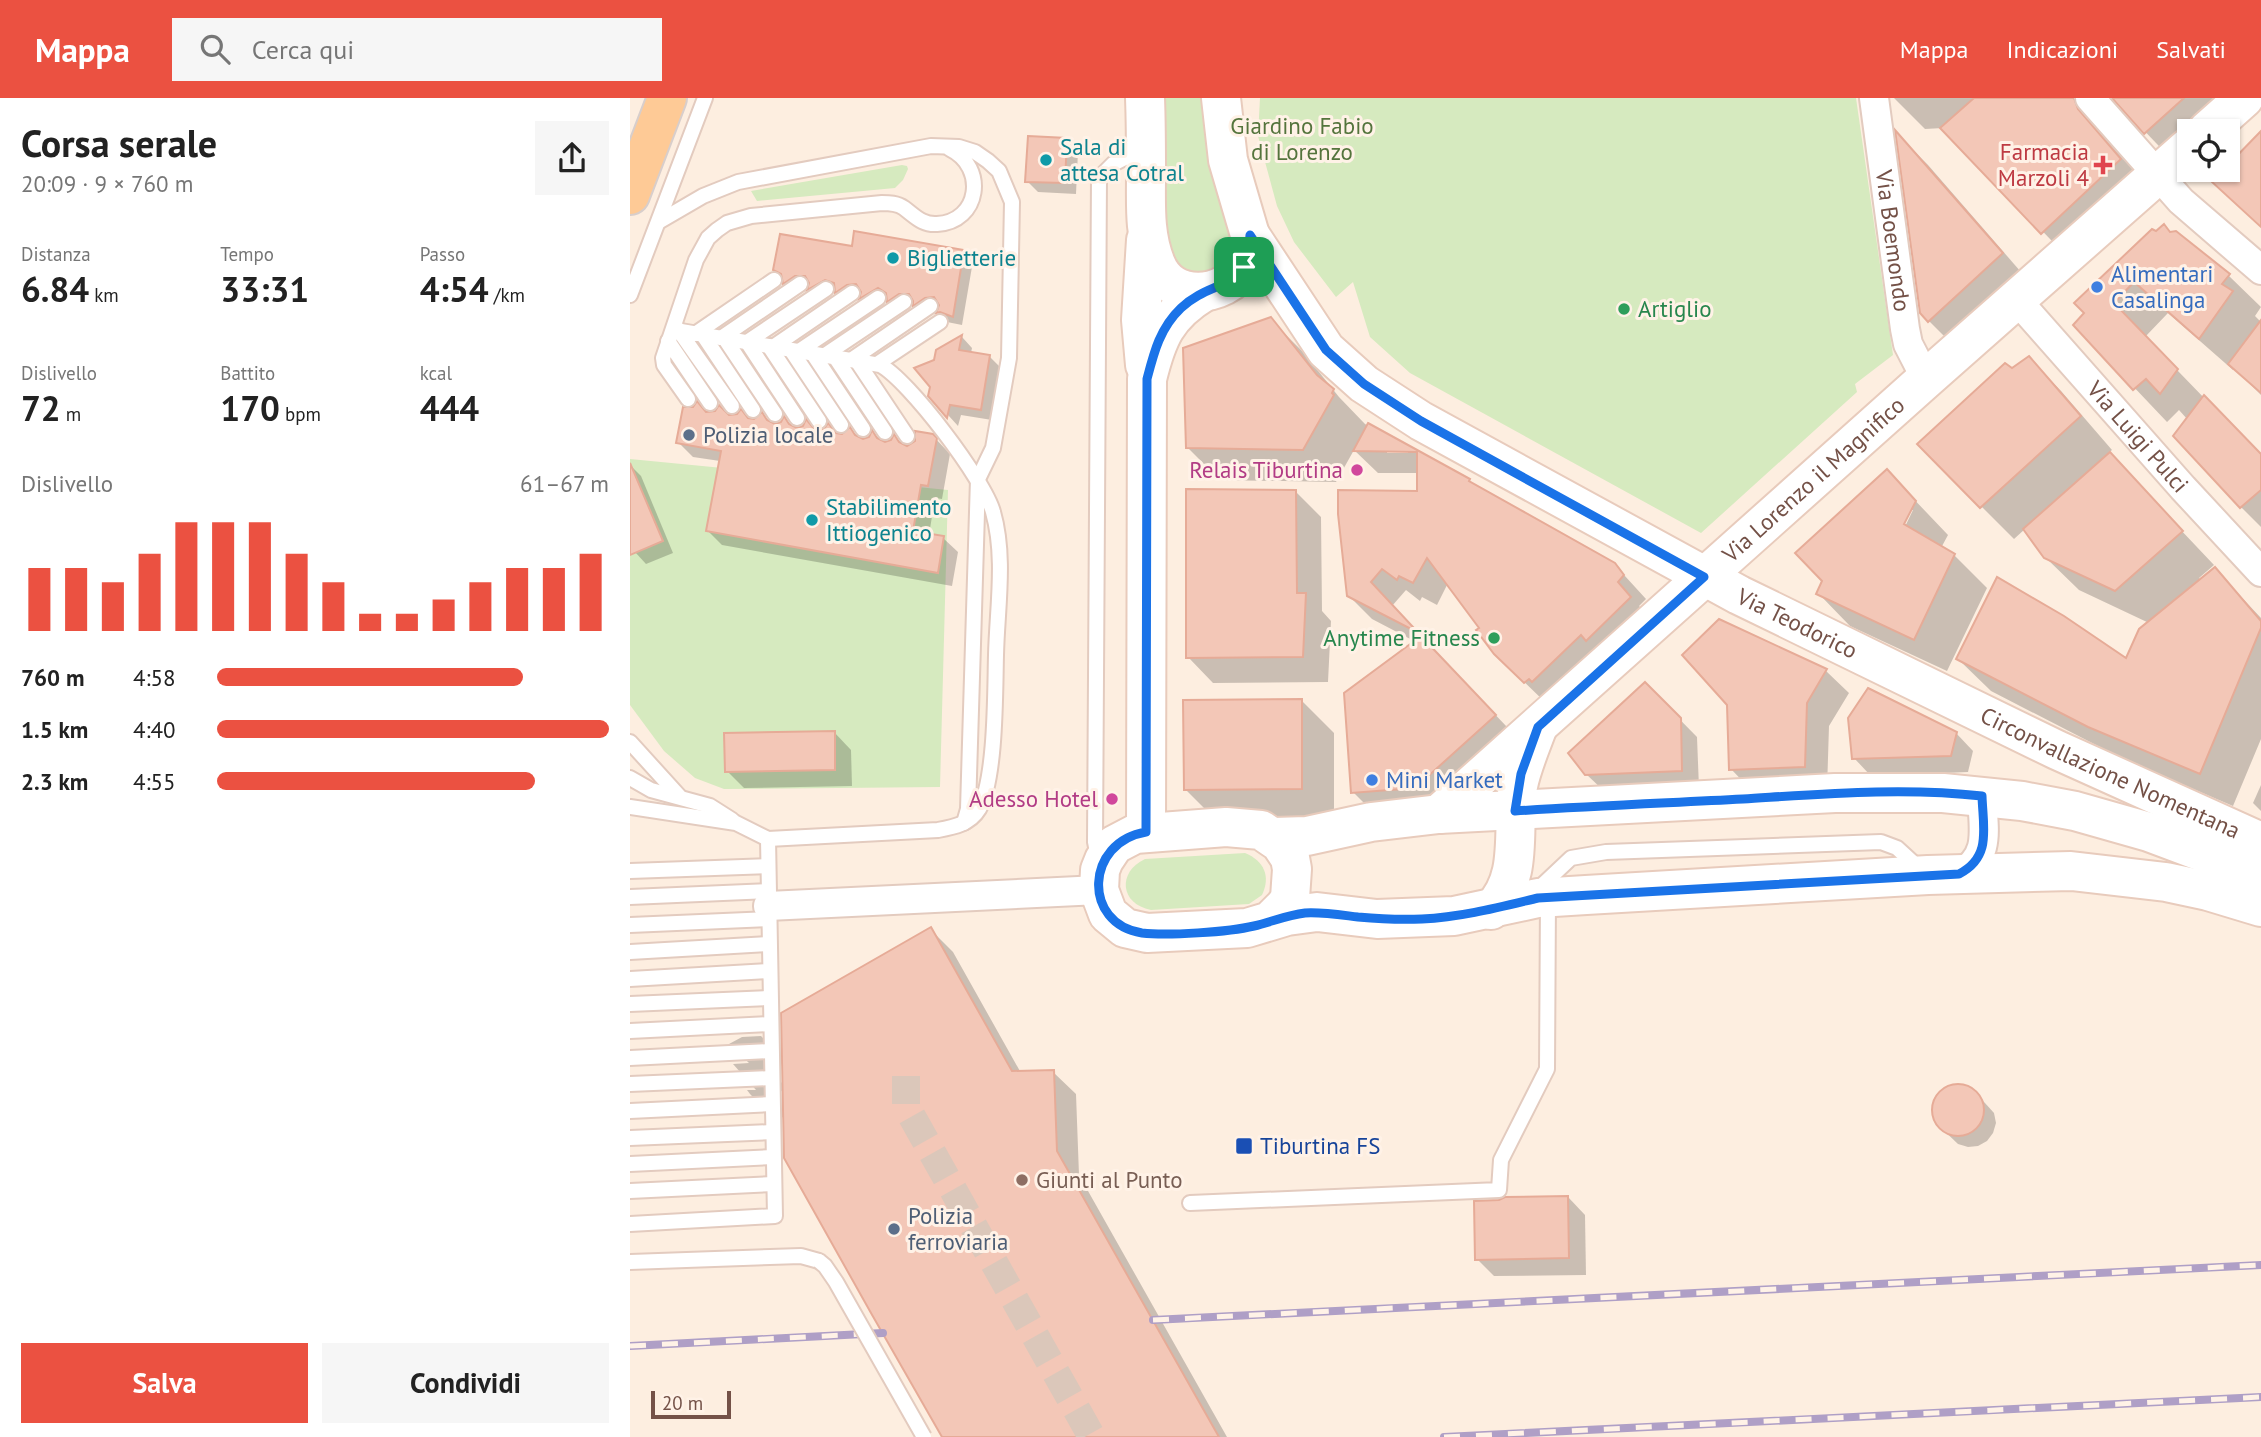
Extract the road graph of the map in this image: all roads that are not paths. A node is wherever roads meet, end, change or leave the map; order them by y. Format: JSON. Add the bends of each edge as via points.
{"nodes":[{"id":1,"x":667,"y":98,"type":"edge"},
{"id":2,"x":705,"y":98,"type":"edge"},
{"id":3,"x":1145,"y":98,"type":"edge"},
{"id":4,"x":1221,"y":98,"type":"edge"},
{"id":5,"x":1874,"y":98,"type":"edge"},
{"id":6,"x":2090,"y":98,"type":"edge"},
{"id":7,"x":2244,"y":98,"type":"edge"},
{"id":8,"x":2220,"y":119,"type":"edge"},
{"id":9,"x":931,"y":146,"type":"junction"},
{"id":10,"x":1146,"y":147,"type":"junction"},
{"id":11,"x":2177,"y":158,"type":"edge"},
{"id":12,"x":2158,"y":176,"type":"junction"},
{"id":13,"x":630,"y":195,"type":"edge"},
{"id":14,"x":660,"y":221,"type":"junction"},
{"id":15,"x":1147,"y":231,"type":"junction"},
{"id":16,"x":1250,"y":235,"type":"junction"},
{"id":17,"x":2261,"y":270,"type":"edge"},
{"id":18,"x":774,"y":280,"type":"dead end"},
{"id":19,"x":800,"y":284,"type":"dead end"},
{"id":20,"x":826,"y":289,"type":"dead end"},
{"id":21,"x":1204,"y":292,"type":"junction"},
{"id":22,"x":852,"y":293,"type":"dead end"},
{"id":23,"x":630,"y":295,"type":"edge"},
{"id":24,"x":878,"y":298,"type":"dead end"},
{"id":25,"x":2016,"y":299,"type":"junction"},
{"id":26,"x":904,"y":302,"type":"dead end"},
{"id":27,"x":930,"y":306,"type":"dead end"},
{"id":28,"x":940,"y":321,"type":"dead end"},
{"id":29,"x":689,"y":330,"type":"junction"},
{"id":30,"x":723,"y":338,"type":"junction"},
{"id":31,"x":668,"y":341,"type":"junction"},
{"id":32,"x":747,"y":342,"type":"junction"},
{"id":33,"x":771,"y":346,"type":"junction"},
{"id":34,"x":813,"y":353,"type":"junction"},
{"id":35,"x":854,"y":360,"type":"junction"},
{"id":36,"x":877,"y":364,"type":"junction"},
{"id":37,"x":1147,"y":379,"type":"junction"},
{"id":38,"x":1926,"y":379,"type":"junction"},
{"id":39,"x":688,"y":399,"type":"dead end"},
{"id":40,"x":709,"y":403,"type":"dead end"},
{"id":41,"x":732,"y":406,"type":"dead end"},
{"id":42,"x":753,"y":410,"type":"dead end"},
{"id":43,"x":775,"y":414,"type":"dead end"},
{"id":44,"x":797,"y":418,"type":"dead end"},
{"id":45,"x":819,"y":421,"type":"dead end"},
{"id":46,"x":841,"y":425,"type":"dead end"},
{"id":47,"x":863,"y":429,"type":"dead end"},
{"id":48,"x":885,"y":432,"type":"dead end"},
{"id":49,"x":907,"y":436,"type":"dead end"},
{"id":50,"x":978,"y":479,"type":"junction"},
{"id":51,"x":2261,"y":572,"type":"edge"},
{"id":52,"x":1704,"y":577,"type":"junction"},
{"id":53,"x":1960,"y":702,"type":"joint"},
{"id":54,"x":1538,"y":727,"type":"junction"},
{"id":55,"x":630,"y":742,"type":"edge"},
{"id":56,"x":630,"y":778,"type":"edge"},
{"id":57,"x":1982,"y":796,"type":"junction"},
{"id":58,"x":680,"y":797,"type":"junction"},
{"id":59,"x":630,"y":807,"type":"edge"},
{"id":60,"x":1515,"y":811,"type":"junction"},
{"id":61,"x":1439,"y":814,"type":"junction"},
{"id":62,"x":736,"y":823,"type":"junction"},
{"id":63,"x":964,"y":823,"type":"junction"},
{"id":64,"x":1146,"y":832,"type":"junction"},
{"id":65,"x":1274,"y":837,"type":"junction"},
{"id":66,"x":768,"y":839,"type":"junction"},
{"id":67,"x":2261,"y":842,"type":"edge"},
{"id":68,"x":768,"y":866,"type":"junction"},
{"id":69,"x":630,"y":871,"type":"edge"},
{"id":70,"x":1944,"y":874,"type":"junction"},
{"id":71,"x":2261,"y":874,"type":"edge"},
{"id":72,"x":1100,"y":880,"type":"junction"},
{"id":73,"x":630,"y":897,"type":"edge"},
{"id":74,"x":1522,"y":903,"type":"junction"},
{"id":75,"x":768,"y":905,"type":"junction"},
{"id":76,"x":2261,"y":907,"type":"edge"},
{"id":77,"x":1272,"y":920,"type":"junction"},
{"id":78,"x":630,"y":925,"type":"edge"},
{"id":79,"x":769,"y":944,"type":"junction"},
{"id":80,"x":630,"y":952,"type":"edge"},
{"id":81,"x":770,"y":971,"type":"junction"},
{"id":82,"x":630,"y":979,"type":"edge"},
{"id":83,"x":770,"y":998,"type":"junction"},
{"id":84,"x":630,"y":1004,"type":"edge"},
{"id":85,"x":771,"y":1024,"type":"junction"},
{"id":86,"x":630,"y":1031,"type":"edge"},
{"id":87,"x":771,"y":1051,"type":"junction"},
{"id":88,"x":630,"y":1058,"type":"edge"},
{"id":89,"x":772,"y":1077,"type":"junction"},
{"id":90,"x":630,"y":1084,"type":"edge"},
{"id":91,"x":772,"y":1104,"type":"junction"},
{"id":92,"x":630,"y":1111,"type":"edge"},
{"id":93,"x":772,"y":1132,"type":"junction"},
{"id":94,"x":630,"y":1138,"type":"edge"},
{"id":95,"x":773,"y":1157,"type":"junction"},
{"id":96,"x":630,"y":1164,"type":"edge"},
{"id":97,"x":774,"y":1184,"type":"junction"},
{"id":98,"x":630,"y":1191,"type":"edge"},
{"id":99,"x":1190,"y":1203,"type":"dead end"},
{"id":100,"x":630,"y":1224,"type":"edge"},
{"id":101,"x":630,"y":1262,"type":"edge"},
{"id":102,"x":924,"y":1437,"type":"edge"}],
"edges":[{"from":1,"to":13,"type":"main road"},
{"from":2,"to":14,"type":"lane"},
{"from":3,"to":10,"type":"street"},
{"from":4,"to":16,"type":"street","via":[[1228,160]]},
{"from":5,"to":38,"type":"street","name":"Via Boemondo","via":[[1905,329]]},
{"from":6,"to":12,"type":"street"},
{"from":7,"to":8,"type":"street"},
{"from":9,"to":14,"type":"lane","via":[[738,182],[702,196]]},
{"from":9,"to":29,"type":"lane","via":[[953,150],[972,172],[971,201],[957,218],[929,224],[899,205],[882,203],[738,219],[717,230],[701,248]]},
{"from":9,"to":50,"type":"lane","via":[[975,152],[999,171],[1012,202],[1009,358],[993,448]]},
{"from":10,"to":15,"type":"street"},
{"from":10,"to":72,"type":"lane","via":[[1113,164],[1099,178],[1095,842]]},
{"from":11,"to":12,"type":"street","name":"Via Lorenzo il Magnifico"},
{"from":12,"to":17,"type":"street"},
{"from":12,"to":25,"type":"street","name":"Via Lorenzo il Magnifico"},
{"from":14,"to":23,"type":"lane"},
{"from":15,"to":21,"type":"street","via":[[1164,278],[1179,288]]},
{"from":15,"to":37,"type":"street","via":[[1141,320]]},
{"from":16,"to":21,"type":"street","via":[[1244,267],[1229,282]]},
{"from":16,"to":52,"type":"street","name":"Via Teodorico","via":[[1326,350],[1364,384],[1421,421]]},
{"from":18,"to":29,"type":"lane"},
{"from":19,"to":30,"type":"lane"},
{"from":20,"to":32,"type":"lane"},
{"from":21,"to":37,"type":"street","via":[[1182,307],[1163,331]]},
{"from":22,"to":33,"type":"lane"},
{"from":24,"to":34,"type":"lane"},
{"from":25,"to":38,"type":"street","name":"Via Lorenzo il Magnifico"},
{"from":25,"to":51,"type":"street","name":"Via Luigi Pulci"},
{"from":26,"to":34,"type":"lane"},
{"from":27,"to":35,"type":"lane"},
{"from":28,"to":36,"type":"lane"},
{"from":29,"to":30,"type":"lane"},
{"from":29,"to":31,"type":"lane"},
{"from":29,"to":41,"type":"lane"},
{"from":29,"to":42,"type":"lane"},
{"from":30,"to":32,"type":"lane"},
{"from":30,"to":43,"type":"lane"},
{"from":31,"to":39,"type":"lane","via":[[662,361]]},
{"from":31,"to":40,"type":"lane"},
{"from":32,"to":33,"type":"lane"},
{"from":32,"to":44,"type":"lane"},
{"from":33,"to":34,"type":"lane"},
{"from":33,"to":45,"type":"lane"},
{"from":34,"to":35,"type":"lane"},
{"from":34,"to":46,"type":"lane"},
{"from":34,"to":47,"type":"lane"},
{"from":34,"to":48,"type":"lane"},
{"from":35,"to":36,"type":"lane"},
{"from":35,"to":49,"type":"lane"},
{"from":36,"to":50,"type":"lane","via":[[911,392]]},
{"from":37,"to":64,"type":"street"},
{"from":38,"to":52,"type":"street","name":"Via Lorenzo il Magnifico"},
{"from":50,"to":63,"type":"lane"},
{"from":50,"to":63,"type":"lane","via":[[993,509],[999,554],[993,737],[981,803]]},
{"from":52,"to":53,"type":"street","name":"Via Teodorico"},
{"from":52,"to":54,"type":"street","name":"Via Lorenzo il Magnifico"},
{"from":53,"to":67,"type":"street","name":"Circonvallazione Nomentana"},
{"from":54,"to":60,"type":"street","via":[[1521,774]]},
{"from":54,"to":61,"type":"street","name":"Via Lorenzo il Magnifico"},
{"from":55,"to":58,"type":"lane"},
{"from":56,"to":58,"type":"lane","via":[[651,790]]},
{"from":57,"to":60,"type":"street","name":"Circonvallazione Nomentana","via":[[1835,793]]},
{"from":57,"to":70,"type":"street","via":[[1982,849],[1975,863]]},
{"from":57,"to":71,"type":"street","name":"Circonvallazione Nomentana","via":[[2118,822]]},
{"from":58,"to":62,"type":"lane","via":[[710,806]]},
{"from":59,"to":62,"type":"lane"},
{"from":60,"to":61,"type":"street","name":"Circonvallazione Nomentana"},
{"from":60,"to":74,"type":"street","via":[[1512,879],[1502,897]]},
{"from":61,"to":65,"type":"street","name":"Circonvallazione Nomentana","via":[[1307,836]]},
{"from":62,"to":66,"type":"lane"},
{"from":63,"to":66,"type":"lane","via":[[924,832]]},
{"from":64,"to":65,"type":"street","name":"Circonvallazione Nomentana","via":[[1238,827]]},
{"from":64,"to":72,"type":"street","name":"Circonvallazione Nomentana","via":[[1114,845],[1104,860]]},
{"from":65,"to":77,"type":"street","via":[[1290,858],[1293,880],[1285,906]]},
{"from":66,"to":68,"type":"lane"},
{"from":68,"to":69,"type":"lane"},
{"from":68,"to":75,"type":"lane"},
{"from":70,"to":74,"type":"street"},
{"from":70,"to":76,"type":"street","via":[[2071,871],[2121,875],[2185,886]]},
{"from":72,"to":75,"type":"street"},
{"from":72,"to":77,"type":"street","via":[[1108,914],[1125,928],[1139,932],[1235,929]]},
{"from":73,"to":75,"type":"lane"},
{"from":74,"to":77,"type":"street","via":[[1423,919],[1317,912]]},
{"from":74,"to":99,"type":"lane","via":[[1547,1069],[1501,1160],[1499,1190]]},
{"from":75,"to":78,"type":"lane"},
{"from":75,"to":79,"type":"lane"},
{"from":79,"to":80,"type":"lane"},
{"from":79,"to":81,"type":"lane"},
{"from":81,"to":82,"type":"lane"},
{"from":81,"to":83,"type":"lane"},
{"from":83,"to":84,"type":"lane"},
{"from":83,"to":85,"type":"lane"},
{"from":85,"to":86,"type":"lane"},
{"from":85,"to":87,"type":"lane"},
{"from":87,"to":88,"type":"lane"},
{"from":87,"to":89,"type":"lane"},
{"from":89,"to":90,"type":"lane"},
{"from":89,"to":91,"type":"lane"},
{"from":91,"to":92,"type":"lane"},
{"from":91,"to":93,"type":"lane"},
{"from":93,"to":94,"type":"lane"},
{"from":93,"to":95,"type":"lane"},
{"from":95,"to":96,"type":"lane"},
{"from":95,"to":97,"type":"lane"},
{"from":97,"to":98,"type":"lane"},
{"from":97,"to":100,"type":"lane","via":[[775,1216]]},
{"from":101,"to":102,"type":"lane","bridge":true,"via":[[801,1256],[819,1261],[836,1282]]}]}
